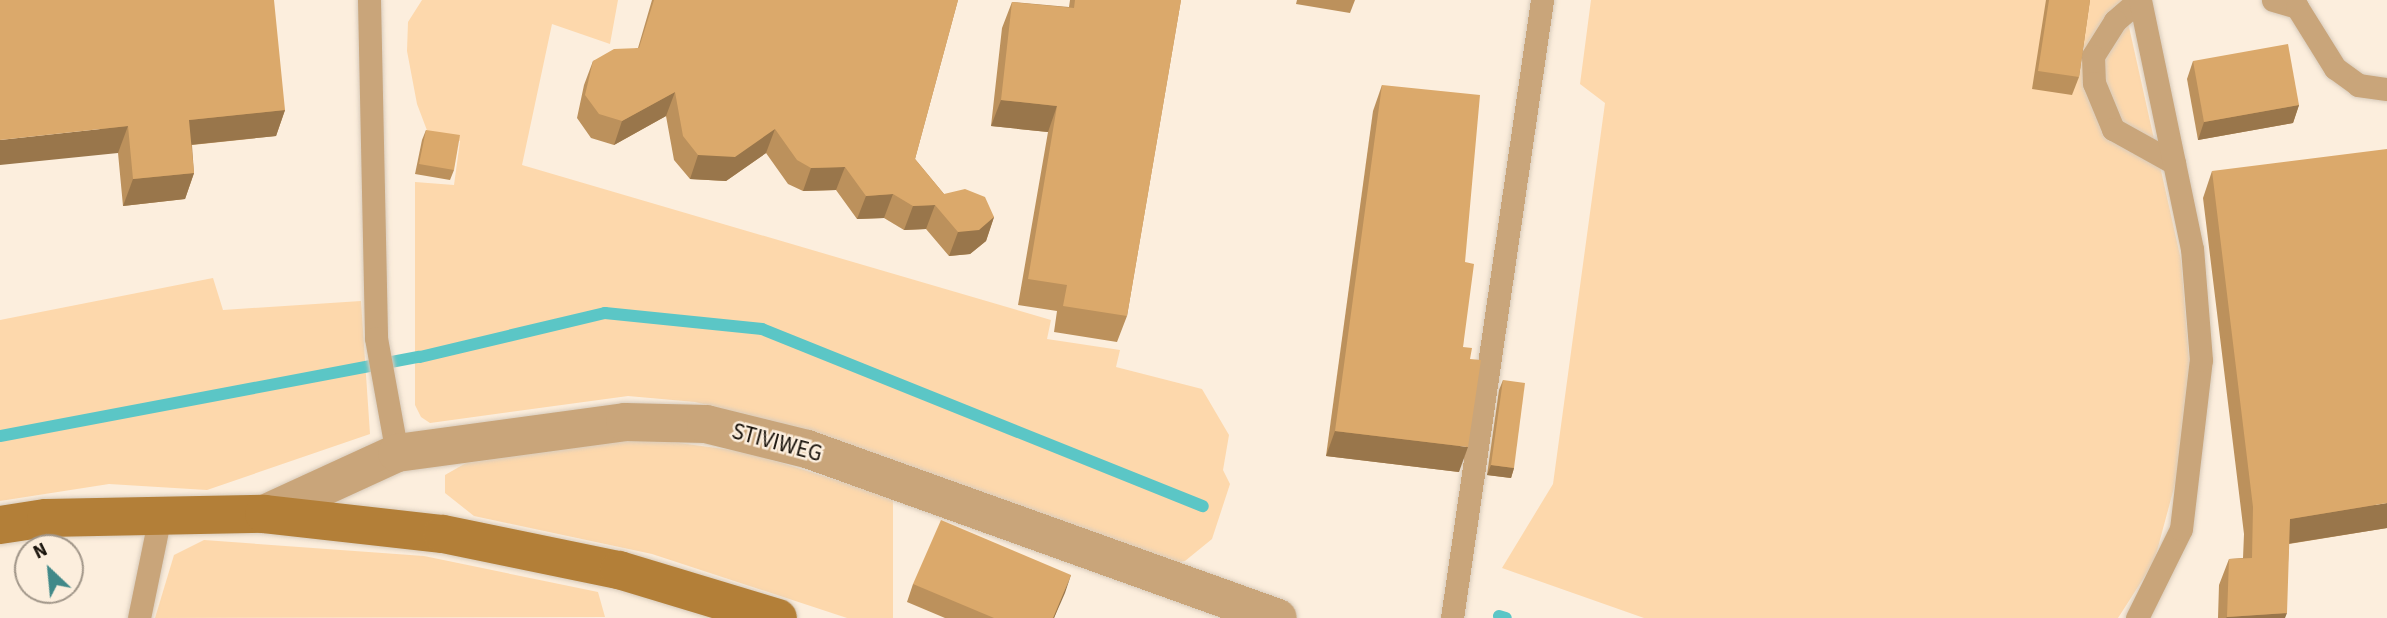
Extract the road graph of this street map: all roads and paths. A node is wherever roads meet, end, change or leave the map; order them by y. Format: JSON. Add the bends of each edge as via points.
{"nodes":[{"id":1,"x":369,"y":0,"type":"edge"},
{"id":2,"x":1542,"y":0,"type":"edge"},
{"id":3,"x":2139,"y":0,"type":"edge"},
{"id":4,"x":2273,"y":0,"type":"edge"},
{"id":5,"x":2387,"y":89,"type":"edge"},
{"id":6,"x":2174,"y":163,"type":"junction"},
{"id":7,"x":397,"y":453,"type":"junction"},
{"id":8,"x":264,"y":514,"type":"junction"},
{"id":9,"x":160,"y":516,"type":"junction"},
{"id":10,"x":0,"y":525,"type":"edge"},
{"id":11,"x":742,"y":612,"type":"edge"},
{"id":12,"x":139,"y":618,"type":"edge"},
{"id":13,"x":778,"y":618,"type":"edge"},
{"id":14,"x":1278,"y":618,"type":"edge"},
{"id":15,"x":1452,"y":618,"type":"edge"},
{"id":16,"x":2137,"y":618,"type":"edge"}],
"edges":[{"from":1,"to":7,"type":"lane","via":[[376,338]]},
{"from":2,"to":15,"type":"lane"},
{"from":3,"to":6,"type":"lane"},
{"from":3,"to":6,"type":"lane","via":[[2115,20],[2094,56],[2094,83],[2113,129]]},
{"from":4,"to":5,"type":"lane","via":[[2297,7],[2336,68],[2358,85]]},
{"from":6,"to":16,"type":"lane","via":[[2192,249],[2201,360],[2182,529]]},
{"from":7,"to":8,"type":"street","name":"STIVIWEG"},
{"from":7,"to":14,"type":"street","name":"STIVIWEG","via":[[625,422],[706,424],[807,449]]},
{"from":8,"to":9,"type":"street"},
{"from":8,"to":11,"type":"street","via":[[443,534],[619,570]]},
{"from":9,"to":10,"type":"street"},
{"from":9,"to":12,"type":"lane"},
{"from":11,"to":13,"type":"street"}]}
